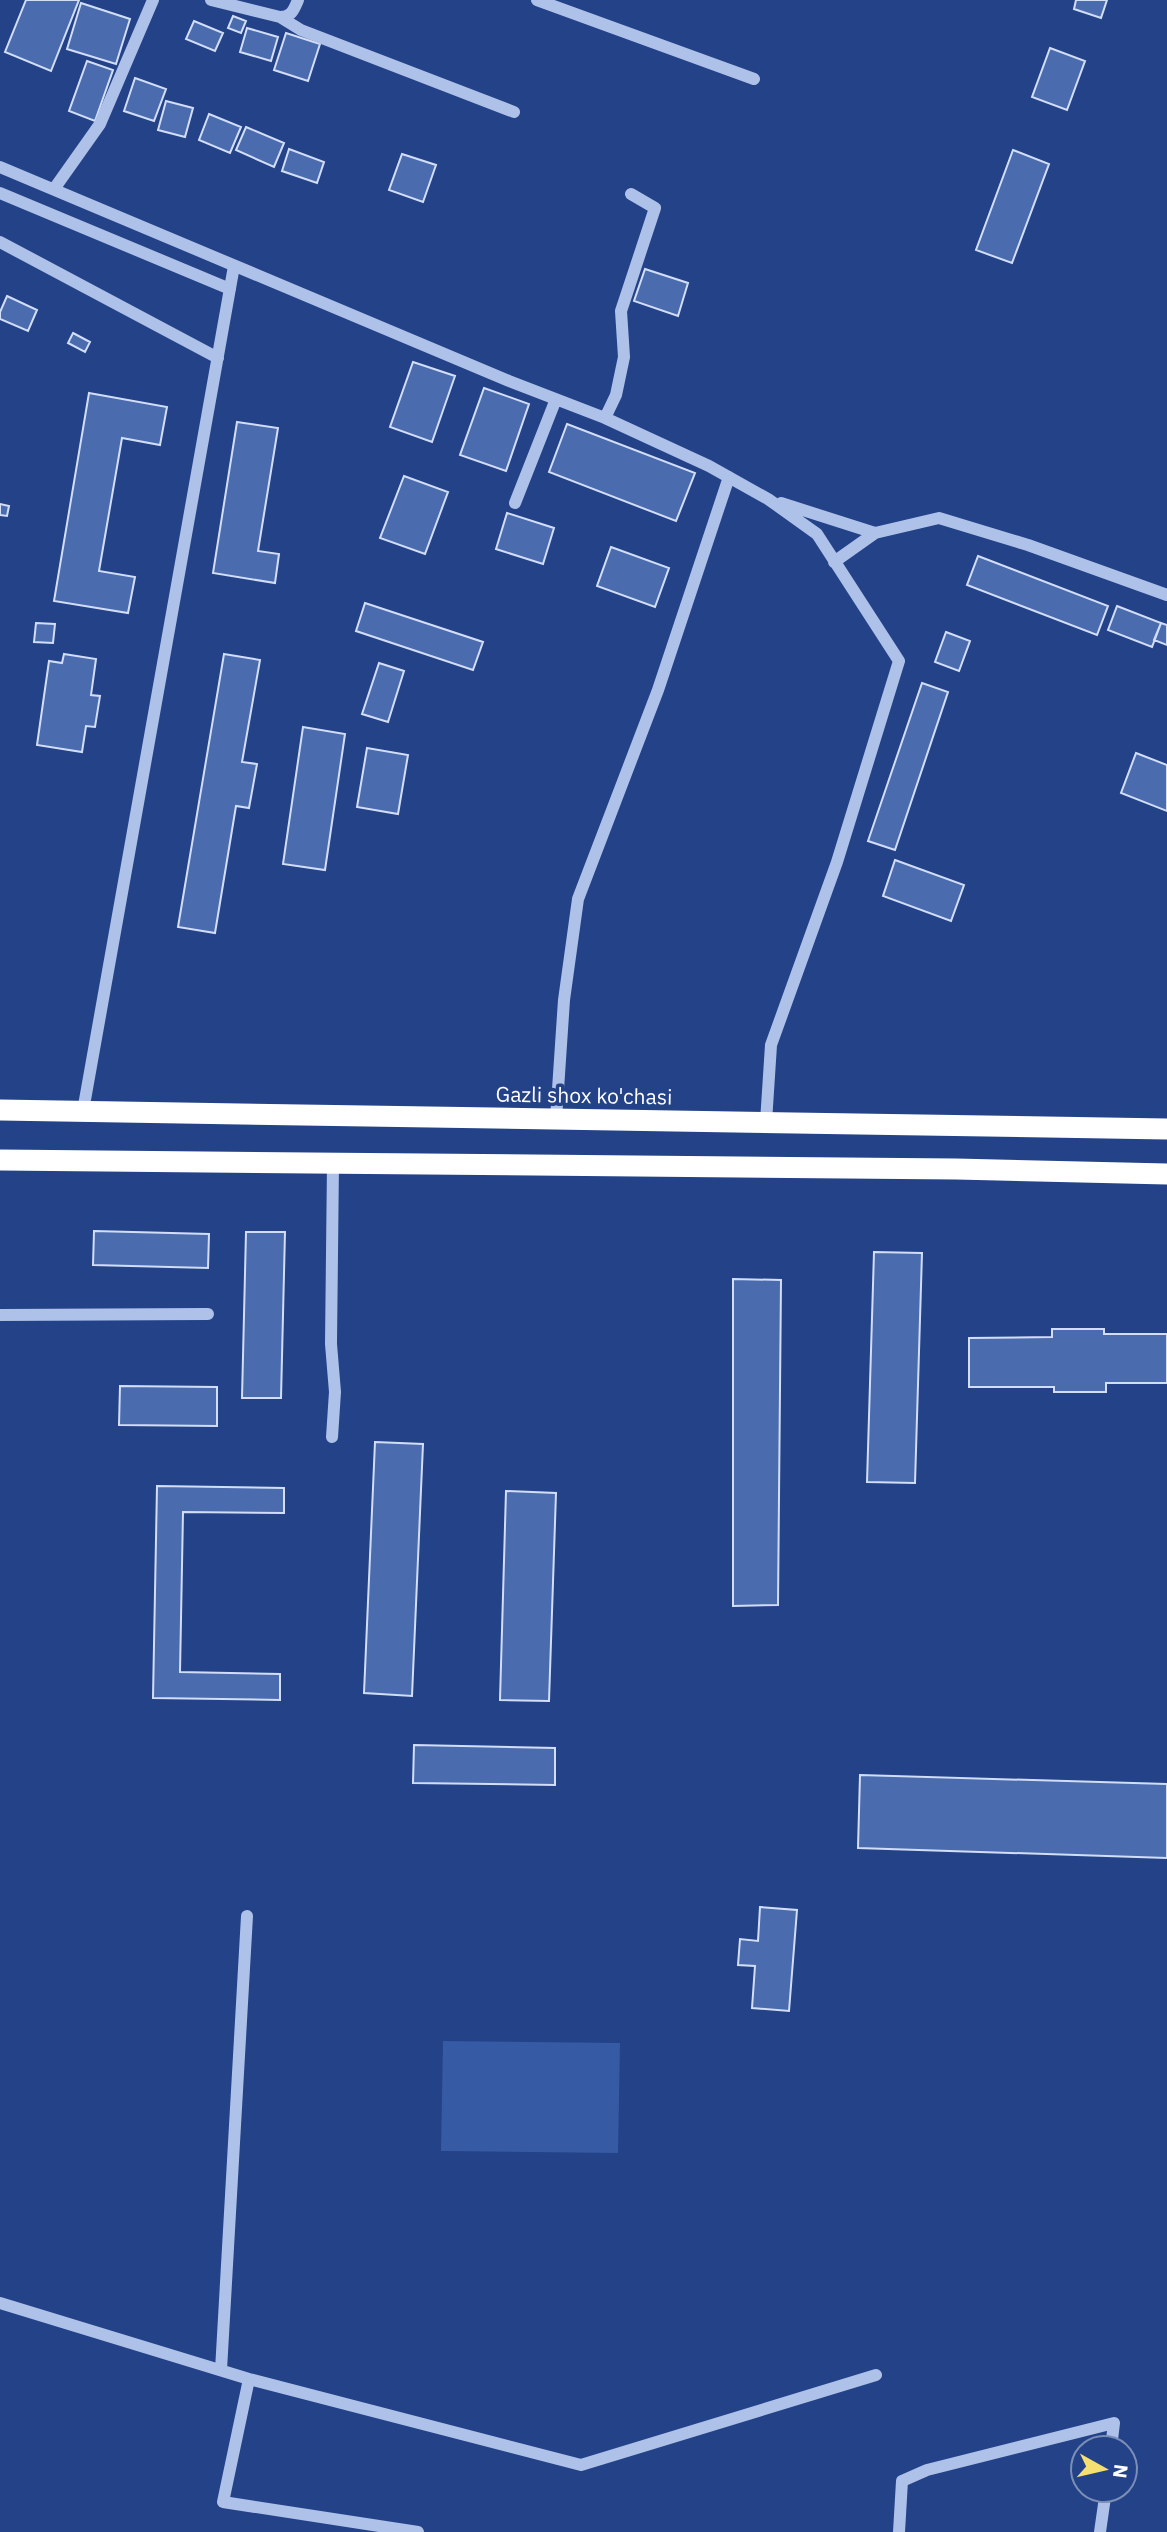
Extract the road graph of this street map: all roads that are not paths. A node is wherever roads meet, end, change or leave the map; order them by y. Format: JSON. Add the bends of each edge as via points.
{"nodes":[{"id":1,"x":153,"y":0,"type":"edge"},
{"id":2,"x":211,"y":0,"type":"edge"},
{"id":3,"x":298,"y":0,"type":"edge"},
{"id":4,"x":537,"y":0,"type":"edge"},
{"id":5,"x":280,"y":17,"type":"junction"},
{"id":6,"x":754,"y":79,"type":"dead end"},
{"id":7,"x":514,"y":112,"type":"dead end"},
{"id":8,"x":0,"y":166,"type":"edge"},
{"id":9,"x":54,"y":190,"type":"junction"},
{"id":10,"x":0,"y":192,"type":"edge"},
{"id":11,"x":631,"y":194,"type":"dead end"},
{"id":12,"x":0,"y":242,"type":"edge"},
{"id":13,"x":234,"y":266,"type":"junction"},
{"id":14,"x":230,"y":289,"type":"junction"},
{"id":15,"x":218,"y":358,"type":"junction"},
{"id":16,"x":556,"y":399,"type":"junction"},
{"id":17,"x":605,"y":418,"type":"junction"},
{"id":18,"x":729,"y":477,"type":"junction"},
{"id":19,"x":768,"y":499,"type":"junction"},
{"id":20,"x":515,"y":503,"type":"dead end"},
{"id":21,"x":875,"y":533,"type":"junction"},
{"id":22,"x":834,"y":562,"type":"junction"},
{"id":23,"x":1167,"y":596,"type":"edge"},
{"id":24,"x":0,"y":1110,"type":"edge"},
{"id":25,"x":83,"y":1111,"type":"junction"},
{"id":26,"x":556,"y":1119,"type":"junction"},
{"id":27,"x":766,"y":1122,"type":"junction"},
{"id":28,"x":1167,"y":1129,"type":"edge"},
{"id":29,"x":0,"y":1160,"type":"edge"},
{"id":30,"x":332,"y":1163,"type":"junction"},
{"id":31,"x":1167,"y":1174,"type":"edge"},
{"id":32,"x":208,"y":1314,"type":"dead end"},
{"id":33,"x":0,"y":1315,"type":"edge"},
{"id":34,"x":332,"y":1437,"type":"dead end"},
{"id":35,"x":247,"y":1916,"type":"dead end"},
{"id":36,"x":0,"y":2303,"type":"edge"},
{"id":37,"x":221,"y":2370,"type":"junction"},
{"id":38,"x":876,"y":2375,"type":"dead end"},
{"id":39,"x":249,"y":2379,"type":"junction"},
{"id":40,"x":1069,"y":2434,"type":"edge"},
{"id":41,"x":1070,"y":2434,"type":"edge"},
{"id":42,"x":1113,"y":2434,"type":"edge"},
{"id":43,"x":1104,"y":2504,"type":"edge"},
{"id":44,"x":418,"y":2532,"type":"edge"},
{"id":45,"x":899,"y":2532,"type":"edge"},
{"id":46,"x":1100,"y":2532,"type":"edge"}],
"edges":[{"from":1,"to":9,"type":"street","via":[[100,124]]},
{"from":2,"to":5,"type":"street"},
{"from":3,"to":5,"type":"street","via":[[292,13]]},
{"from":4,"to":6,"type":"street"},
{"from":5,"to":7,"type":"street","via":[[301,30]]},
{"from":8,"to":9,"type":"street"},
{"from":9,"to":13,"type":"street"},
{"from":10,"to":14,"type":"street"},
{"from":11,"to":17,"type":"street","via":[[656,208],[621,311],[625,357]]},
{"from":12,"to":15,"type":"street"},
{"from":13,"to":14,"type":"street"},
{"from":13,"to":16,"type":"street"},
{"from":14,"to":15,"type":"street"},
{"from":15,"to":25,"type":"street"},
{"from":16,"to":17,"type":"street"},
{"from":16,"to":20,"type":"street"},
{"from":17,"to":18,"type":"street"},
{"from":18,"to":19,"type":"street"},
{"from":18,"to":26,"type":"street","via":[[658,690],[578,899],[564,1000]]},
{"from":19,"to":21,"type":"street"},
{"from":19,"to":22,"type":"street","via":[[817,534]]},
{"from":21,"to":22,"type":"street"},
{"from":21,"to":23,"type":"street","via":[[939,518]]},
{"from":22,"to":27,"type":"street","via":[[899,661],[837,862],[771,1045]]},
{"from":24,"to":25,"type":"highway","name":"Gazli shox ko'chasi"},
{"from":25,"to":26,"type":"highway","name":"Gazli shox ko'chasi"},
{"from":26,"to":27,"type":"highway","name":"Gazli shox ko'chasi"},
{"from":27,"to":28,"type":"highway","name":"Gazli shox ko'chasi"},
{"from":29,"to":30,"type":"highway"},
{"from":30,"to":31,"type":"highway"},
{"from":30,"to":34,"type":"street"},
{"from":32,"to":33,"type":"street"},
{"from":35,"to":37,"type":"street"},
{"from":36,"to":37,"type":"street"},
{"from":37,"to":39,"type":"street"},
{"from":38,"to":39,"type":"street","via":[[581,2465]]},
{"from":39,"to":44,"type":"street","via":[[223,2502]]},
{"from":40,"to":45,"type":"street","via":[[927,2470],[902,2482]]},
{"from":41,"to":42,"type":"street","via":[[1114,2423]]},
{"from":43,"to":46,"type":"street"}]}
